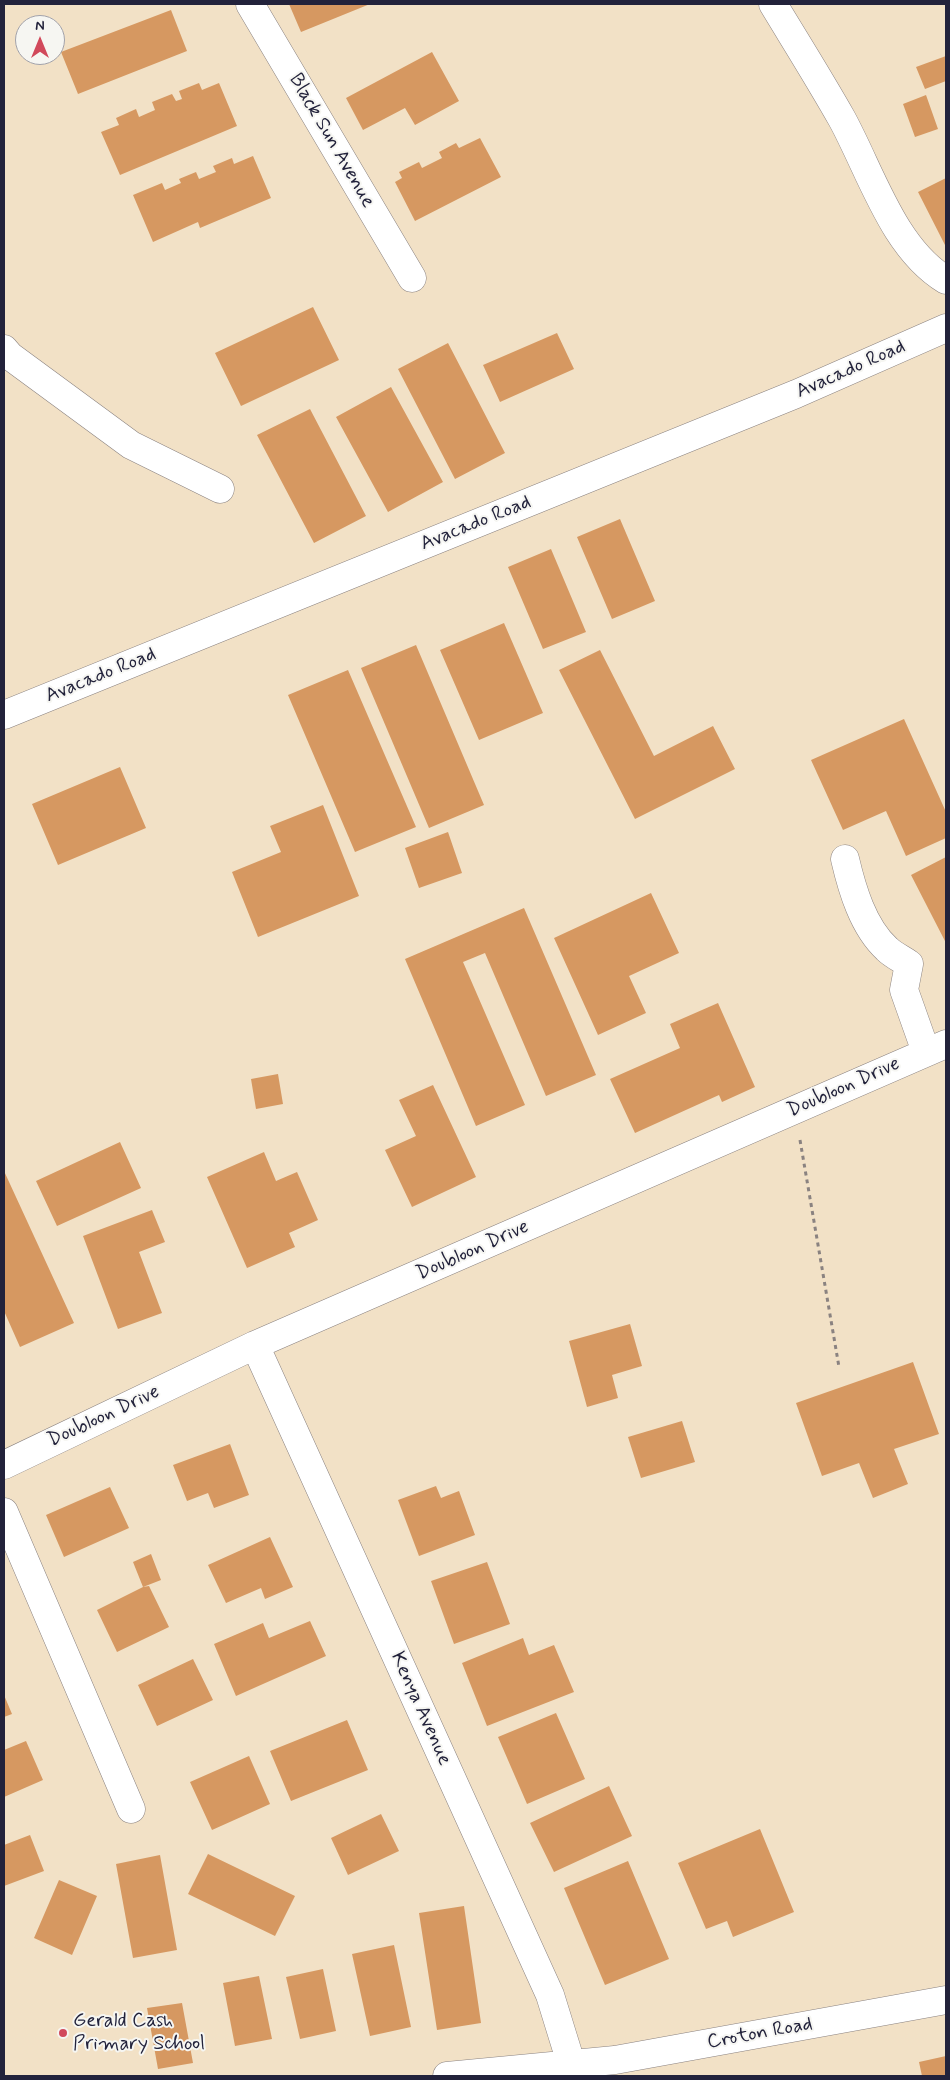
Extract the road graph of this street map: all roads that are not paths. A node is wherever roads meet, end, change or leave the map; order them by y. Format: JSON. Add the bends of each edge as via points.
{"nodes":[{"id":1,"x":250,"y":4,"type":"edge"},
{"id":2,"x":773,"y":4,"type":"edge"},
{"id":3,"x":412,"y":278,"type":"dead end"},
{"id":4,"x":946,"y":280,"type":"edge"},
{"id":5,"x":946,"y":328,"type":"edge"},
{"id":6,"x":4,"y":349,"type":"edge"},
{"id":7,"x":220,"y":489,"type":"dead end"},
{"id":8,"x":4,"y":715,"type":"edge"},
{"id":9,"x":845,"y":859,"type":"dead end"},
{"id":10,"x":936,"y":1048,"type":"edge"},
{"id":11,"x":256,"y":1345,"type":"junction"},
{"id":12,"x":4,"y":1465,"type":"edge"},
{"id":13,"x":4,"y":1512,"type":"edge"},
{"id":14,"x":131,"y":1809,"type":"dead end"},
{"id":15,"x":946,"y":2000,"type":"edge"},
{"id":16,"x":574,"y":2071,"type":"edge"},
{"id":17,"x":447,"y":2076,"type":"edge"}],
"edges":[{"from":1,"to":3,"type":"street","name":"Black Sun Avenue"},
{"from":2,"to":4,"type":"street","via":[[842,120],[908,245],[930,270]]},
{"from":5,"to":8,"type":"street","name":"Avacado Road","via":[[796,394]]},
{"from":6,"to":7,"type":"street","via":[[132,445]]},
{"from":9,"to":10,"type":"street","via":[[852,893],[866,920],[886,948],[909,964],[904,990]]},
{"from":10,"to":11,"type":"street","name":"Doubloon Drive"},
{"from":11,"to":12,"type":"street","name":"Doubloon Drive"},
{"from":11,"to":16,"type":"street","name":"Kenya Avenue","via":[[550,1995]]},
{"from":13,"to":14,"type":"street"},
{"from":15,"to":16,"type":"street","name":"Croton Road"},
{"from":16,"to":17,"type":"street","name":"Croton Road","via":[[485,2071]]}]}
